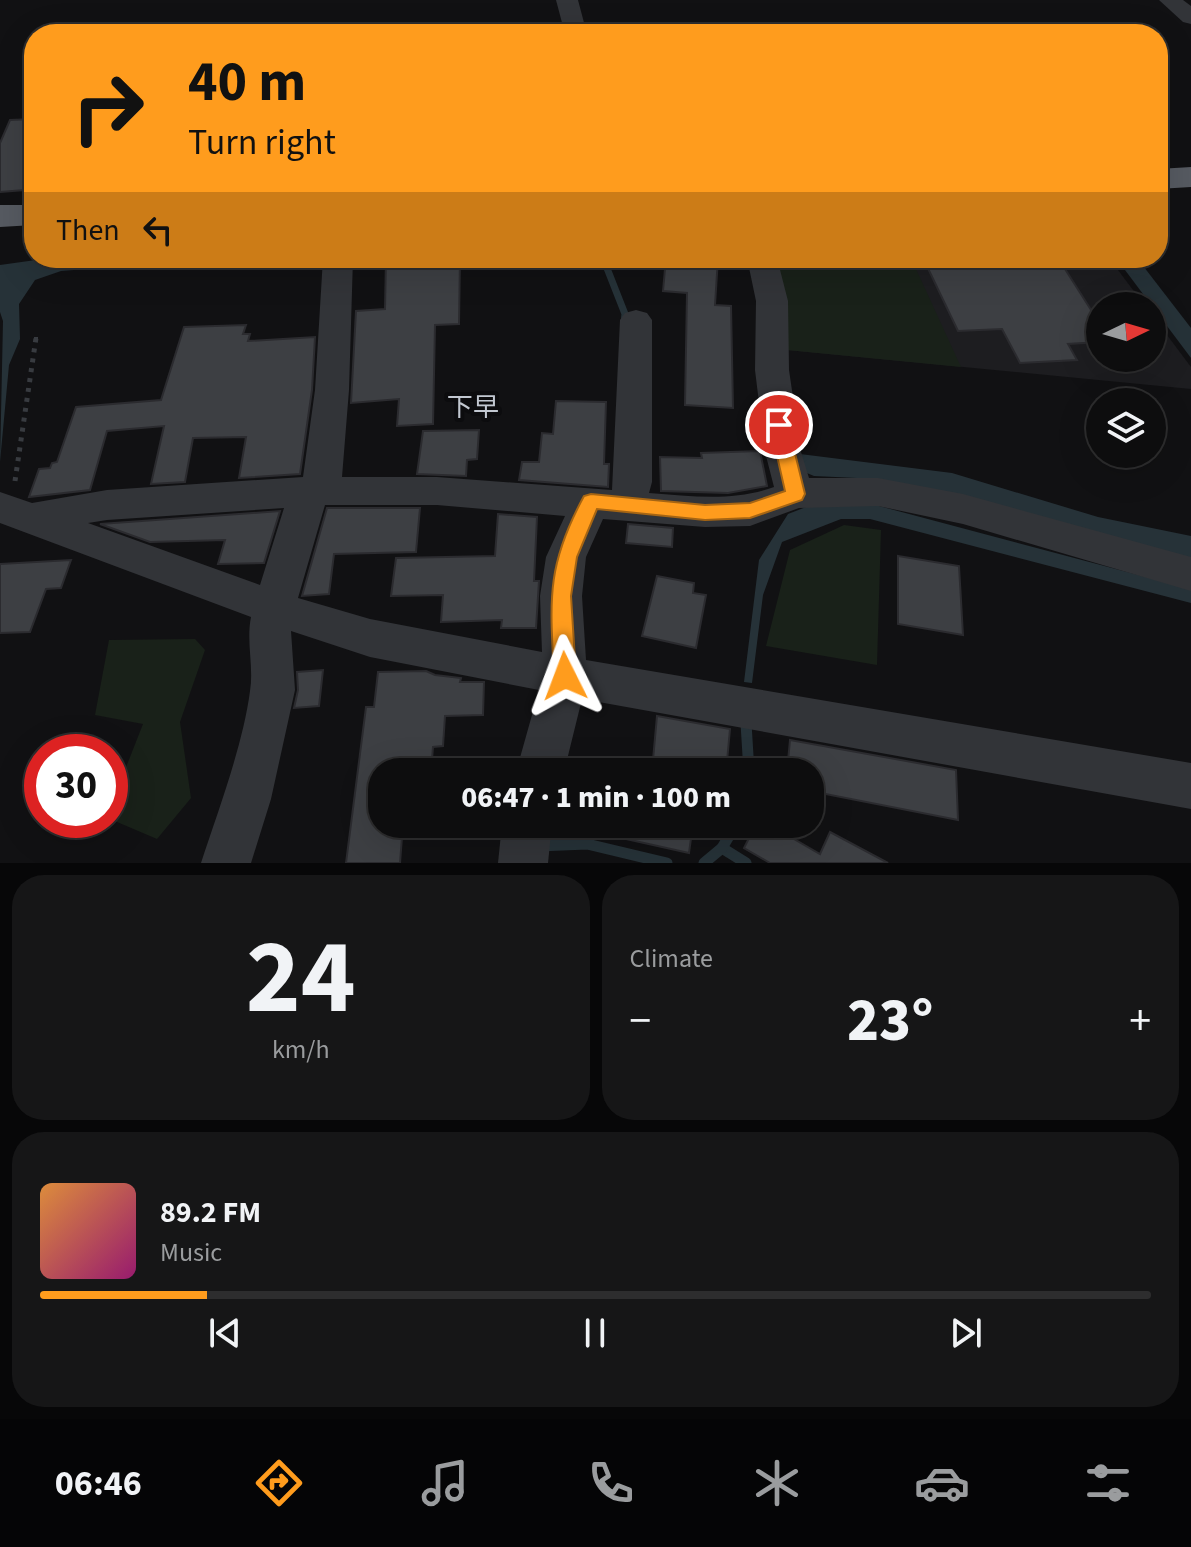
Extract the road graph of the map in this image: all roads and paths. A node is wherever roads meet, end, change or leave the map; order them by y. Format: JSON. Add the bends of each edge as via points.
{"nodes":[{"id":1,"x":567,"y":0,"type":"edge"},
{"id":2,"x":1170,"y":0,"type":"edge"},
{"id":3,"x":1191,"y":17,"type":"edge"},
{"id":4,"x":573,"y":24,"type":"edge"},
{"id":5,"x":1191,"y":177,"type":"edge"},
{"id":6,"x":1168,"y":178,"type":"edge"},
{"id":7,"x":24,"y":215,"type":"edge"},
{"id":8,"x":0,"y":216,"type":"edge"},
{"id":9,"x":337,"y":268,"type":"edge"},
{"id":10,"x":764,"y":268,"type":"edge"},
{"id":11,"x":636,"y":320,"type":"dead end"},
{"id":12,"x":36,"y":337,"type":"dead end"},
{"id":13,"x":314,"y":491,"type":"junction"},
{"id":14,"x":795,"y":494,"type":"junction"},
{"id":15,"x":608,"y":503,"type":"junction"},
{"id":16,"x":15,"y":513,"type":"edge"},
{"id":17,"x":1191,"y":574,"type":"edge"},
{"id":18,"x":274,"y":608,"type":"junction"},
{"id":19,"x":565,"y":676,"type":"junction"},
{"id":20,"x":544,"y":758,"type":"edge"},
{"id":21,"x":1191,"y":786,"type":"edge"},
{"id":22,"x":526,"y":838,"type":"edge"},
{"id":23,"x":226,"y":863,"type":"edge"},
{"id":24,"x":523,"y":863,"type":"edge"}],
"edges":[{"from":1,"to":4,"type":"street"},
{"from":2,"to":3,"type":"street"},
{"from":5,"to":6,"type":"highway"},
{"from":7,"to":8,"type":"highway"},
{"from":9,"to":13,"type":"street","via":[[323,478]]},
{"from":10,"to":14,"type":"street","via":[[772,301],[773,384]]},
{"from":11,"to":15,"type":"street","via":[[633,482]]},
{"from":12,"to":16,"type":"path","via":[[12,501]]},
{"from":13,"to":15,"type":"street","via":[[437,491]]},
{"from":13,"to":16,"type":"street"},
{"from":13,"to":18,"type":"street","via":[[302,510]]},
{"from":14,"to":15,"type":"street","via":[[750,511]]},
{"from":14,"to":17,"type":"street","via":[[878,492],[963,509]]},
{"from":15,"to":19,"type":"street","via":[[566,557]]},
{"from":16,"to":18,"type":"street"},
{"from":18,"to":19,"type":"street","via":[[370,638]]},
{"from":18,"to":23,"type":"street","via":[[273,690]]},
{"from":19,"to":20,"type":"street"},
{"from":19,"to":21,"type":"street"},
{"from":22,"to":24,"type":"street"}]}
